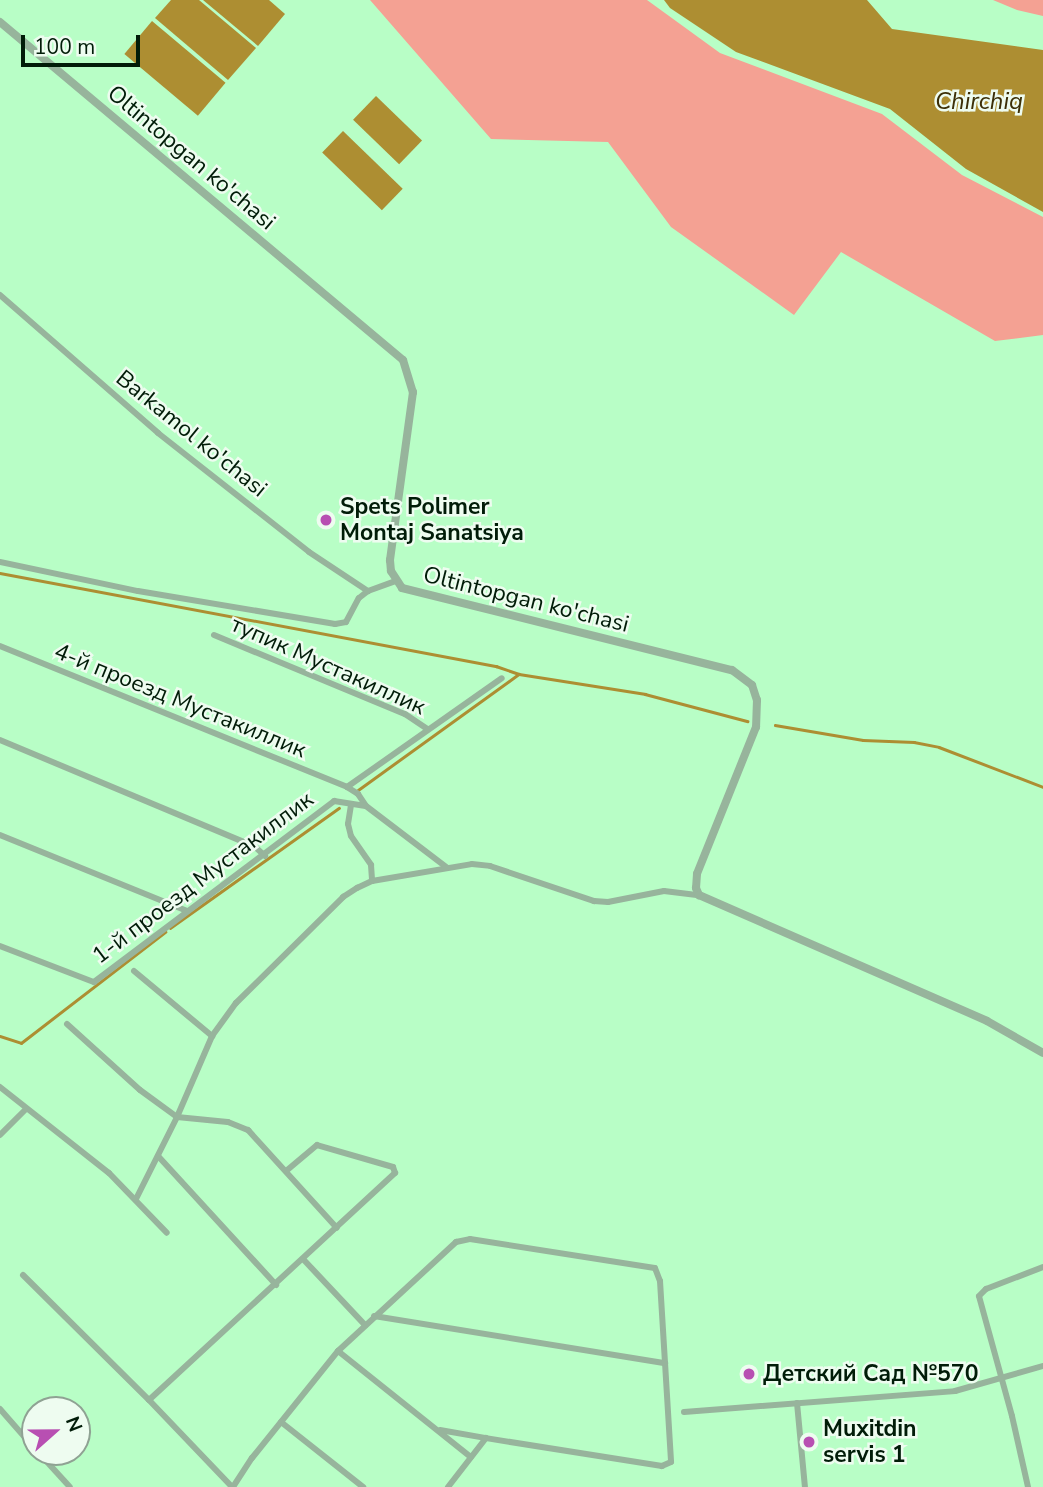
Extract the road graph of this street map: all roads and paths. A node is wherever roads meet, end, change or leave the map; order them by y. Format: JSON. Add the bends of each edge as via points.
{"nodes":[{"id":1,"x":0,"y":22,"type":"edge"},
{"id":2,"x":0,"y":295,"type":"edge"},
{"id":3,"x":0,"y":562,"type":"edge"},
{"id":4,"x":395,"y":581,"type":"junction"},
{"id":5,"x":368,"y":591,"type":"junction"},
{"id":6,"x":214,"y":635,"type":"dead end"},
{"id":7,"x":0,"y":646,"type":"edge"},
{"id":8,"x":502,"y":678,"type":"dead end"},
{"id":9,"x":427,"y":729,"type":"junction"},
{"id":10,"x":0,"y":740,"type":"edge"},
{"id":11,"x":339,"y":784,"type":"junction"},
{"id":12,"x":347,"y":787,"type":"junction"},
{"id":13,"x":334,"y":801,"type":"junction"},
{"id":14,"x":351,"y":805,"type":"junction"},
{"id":15,"x":366,"y":806,"type":"junction"},
{"id":16,"x":0,"y":835,"type":"edge"},
{"id":17,"x":265,"y":856,"type":"junction"},
{"id":18,"x":446,"y":867,"type":"junction"},
{"id":19,"x":372,"y":881,"type":"junction"},
{"id":20,"x":699,"y":895,"type":"junction"},
{"id":21,"x":187,"y":911,"type":"junction"},
{"id":22,"x":0,"y":946,"type":"edge"},
{"id":23,"x":134,"y":971,"type":"dead end"},
{"id":24,"x":67,"y":1024,"type":"dead end"},
{"id":25,"x":212,"y":1036,"type":"junction"},
{"id":26,"x":1043,"y":1053,"type":"edge"},
{"id":27,"x":0,"y":1087,"type":"edge"},
{"id":28,"x":25,"y":1110,"type":"junction"},
{"id":29,"x":177,"y":1117,"type":"junction"},
{"id":30,"x":0,"y":1135,"type":"edge"},
{"id":31,"x":158,"y":1156,"type":"junction"},
{"id":32,"x":286,"y":1171,"type":"junction"},
{"id":33,"x":136,"y":1199,"type":"junction"},
{"id":34,"x":337,"y":1227,"type":"junction"},
{"id":35,"x":166,"y":1233,"type":"dead end"},
{"id":36,"x":303,"y":1259,"type":"junction"},
{"id":37,"x":1043,"y":1267,"type":"edge"},
{"id":38,"x":23,"y":1275,"type":"dead end"},
{"id":39,"x":276,"y":1285,"type":"junction"},
{"id":40,"x":374,"y":1317,"type":"junction"},
{"id":41,"x":365,"y":1325,"type":"junction"},
{"id":42,"x":338,"y":1351,"type":"junction"},
{"id":43,"x":666,"y":1363,"type":"junction"},
{"id":44,"x":1043,"y":1366,"type":"edge"},
{"id":45,"x":1001,"y":1376,"type":"junction"},
{"id":46,"x":149,"y":1400,"type":"junction"},
{"id":47,"x":797,"y":1403,"type":"junction"},
{"id":48,"x":0,"y":1409,"type":"edge"},
{"id":49,"x":684,"y":1412,"type":"dead end"},
{"id":50,"x":281,"y":1422,"type":"junction"},
{"id":51,"x":436,"y":1430,"type":"junction"},
{"id":52,"x":21,"y":1433,"type":"edge"},
{"id":53,"x":486,"y":1437,"type":"junction"},
{"id":54,"x":471,"y":1457,"type":"junction"},
{"id":55,"x":50,"y":1466,"type":"edge"},
{"id":56,"x":69,"y":1487,"type":"edge"},
{"id":57,"x":233,"y":1487,"type":"edge"},
{"id":58,"x":363,"y":1487,"type":"edge"},
{"id":59,"x":448,"y":1487,"type":"edge"},
{"id":60,"x":805,"y":1487,"type":"edge"},
{"id":61,"x":1027,"y":1487,"type":"edge"}],
"edges":[{"from":1,"to":4,"type":"street","name":"Oltintopgan ko'chasi","via":[[403,360],[413,392],[390,560]]},
{"from":2,"to":5,"type":"street","name":"Barkamol ko'chasi","via":[[158,433],[309,552]]},
{"from":3,"to":5,"type":"street","via":[[335,624],[346,622]]},
{"from":4,"to":5,"type":"street"},
{"from":4,"to":20,"type":"street","name":"Oltintopgan ko'chasi","via":[[407,591],[732,670],[752,685],[756,727],[697,874]]},
{"from":6,"to":9,"type":"street","name":"тупик Мустакиллик","via":[[405,714]]},
{"from":7,"to":11,"type":"street","name":"4-й проезд Мустакиллик"},
{"from":8,"to":9,"type":"street"},
{"from":9,"to":12,"type":"street"},
{"from":10,"to":17,"type":"street","via":[[254,846]]},
{"from":11,"to":12,"type":"street","name":"4-й проезд Мустакиллик"},
{"from":11,"to":13,"type":"street"},
{"from":12,"to":15,"type":"street"},
{"from":13,"to":14,"type":"street","name":"1-й проезд Мустакиллик"},
{"from":13,"to":17,"type":"street","name":"1-й проезд Мустакиллик"},
{"from":14,"to":15,"type":"street","name":"1-й проезд Мустакиллик"},
{"from":14,"to":19,"type":"street","via":[[351,836],[371,865]]},
{"from":15,"to":18,"type":"street"},
{"from":16,"to":21,"type":"street"},
{"from":17,"to":21,"type":"street","name":"1-й проезд Мустакиллик"},
{"from":18,"to":19,"type":"street"},
{"from":18,"to":20,"type":"street","via":[[490,866],[608,902],[664,891]]},
{"from":19,"to":25,"type":"street","via":[[343,897],[269,968]]},
{"from":20,"to":26,"type":"street","via":[[987,1021]]},
{"from":21,"to":22,"type":"street","name":"1-й проезд Мустакиллик","via":[[94,982]]},
{"from":23,"to":25,"type":"street"},
{"from":24,"to":29,"type":"street"},
{"from":25,"to":29,"type":"street"},
{"from":27,"to":28,"type":"street"},
{"from":28,"to":30,"type":"street"},
{"from":28,"to":33,"type":"street","via":[[85,1152]]},
{"from":29,"to":31,"type":"street"},
{"from":29,"to":32,"type":"street","via":[[240,1125]]},
{"from":31,"to":33,"type":"street"},
{"from":31,"to":39,"type":"street"},
{"from":32,"to":34,"type":"street"},
{"from":32,"to":34,"type":"street","via":[[317,1145],[393,1167],[393,1176]]},
{"from":33,"to":35,"type":"street"},
{"from":34,"to":36,"type":"street"},
{"from":36,"to":39,"type":"street"},
{"from":36,"to":41,"type":"street"},
{"from":37,"to":45,"type":"street","via":[[980,1293]]},
{"from":38,"to":46,"type":"street"},
{"from":39,"to":46,"type":"street"},
{"from":40,"to":41,"type":"street"},
{"from":40,"to":43,"type":"street"},
{"from":40,"to":43,"type":"street","via":[[463,1239],[650,1266],[659,1273]]},
{"from":41,"to":42,"type":"street"},
{"from":42,"to":50,"type":"street"},
{"from":42,"to":51,"type":"street"},
{"from":43,"to":53,"type":"street","via":[[671,1457],[667,1465]]},
{"from":44,"to":45,"type":"street"},
{"from":45,"to":47,"type":"street","via":[[955,1391]]},
{"from":45,"to":61,"type":"street"},
{"from":46,"to":57,"type":"street"},
{"from":47,"to":49,"type":"street"},
{"from":47,"to":60,"type":"street"},
{"from":48,"to":52,"type":"street"},
{"from":50,"to":57,"type":"street"},
{"from":50,"to":58,"type":"street"},
{"from":51,"to":53,"type":"street"},
{"from":51,"to":54,"type":"street"},
{"from":53,"to":54,"type":"street"},
{"from":54,"to":59,"type":"street"},
{"from":55,"to":56,"type":"street"}]}
